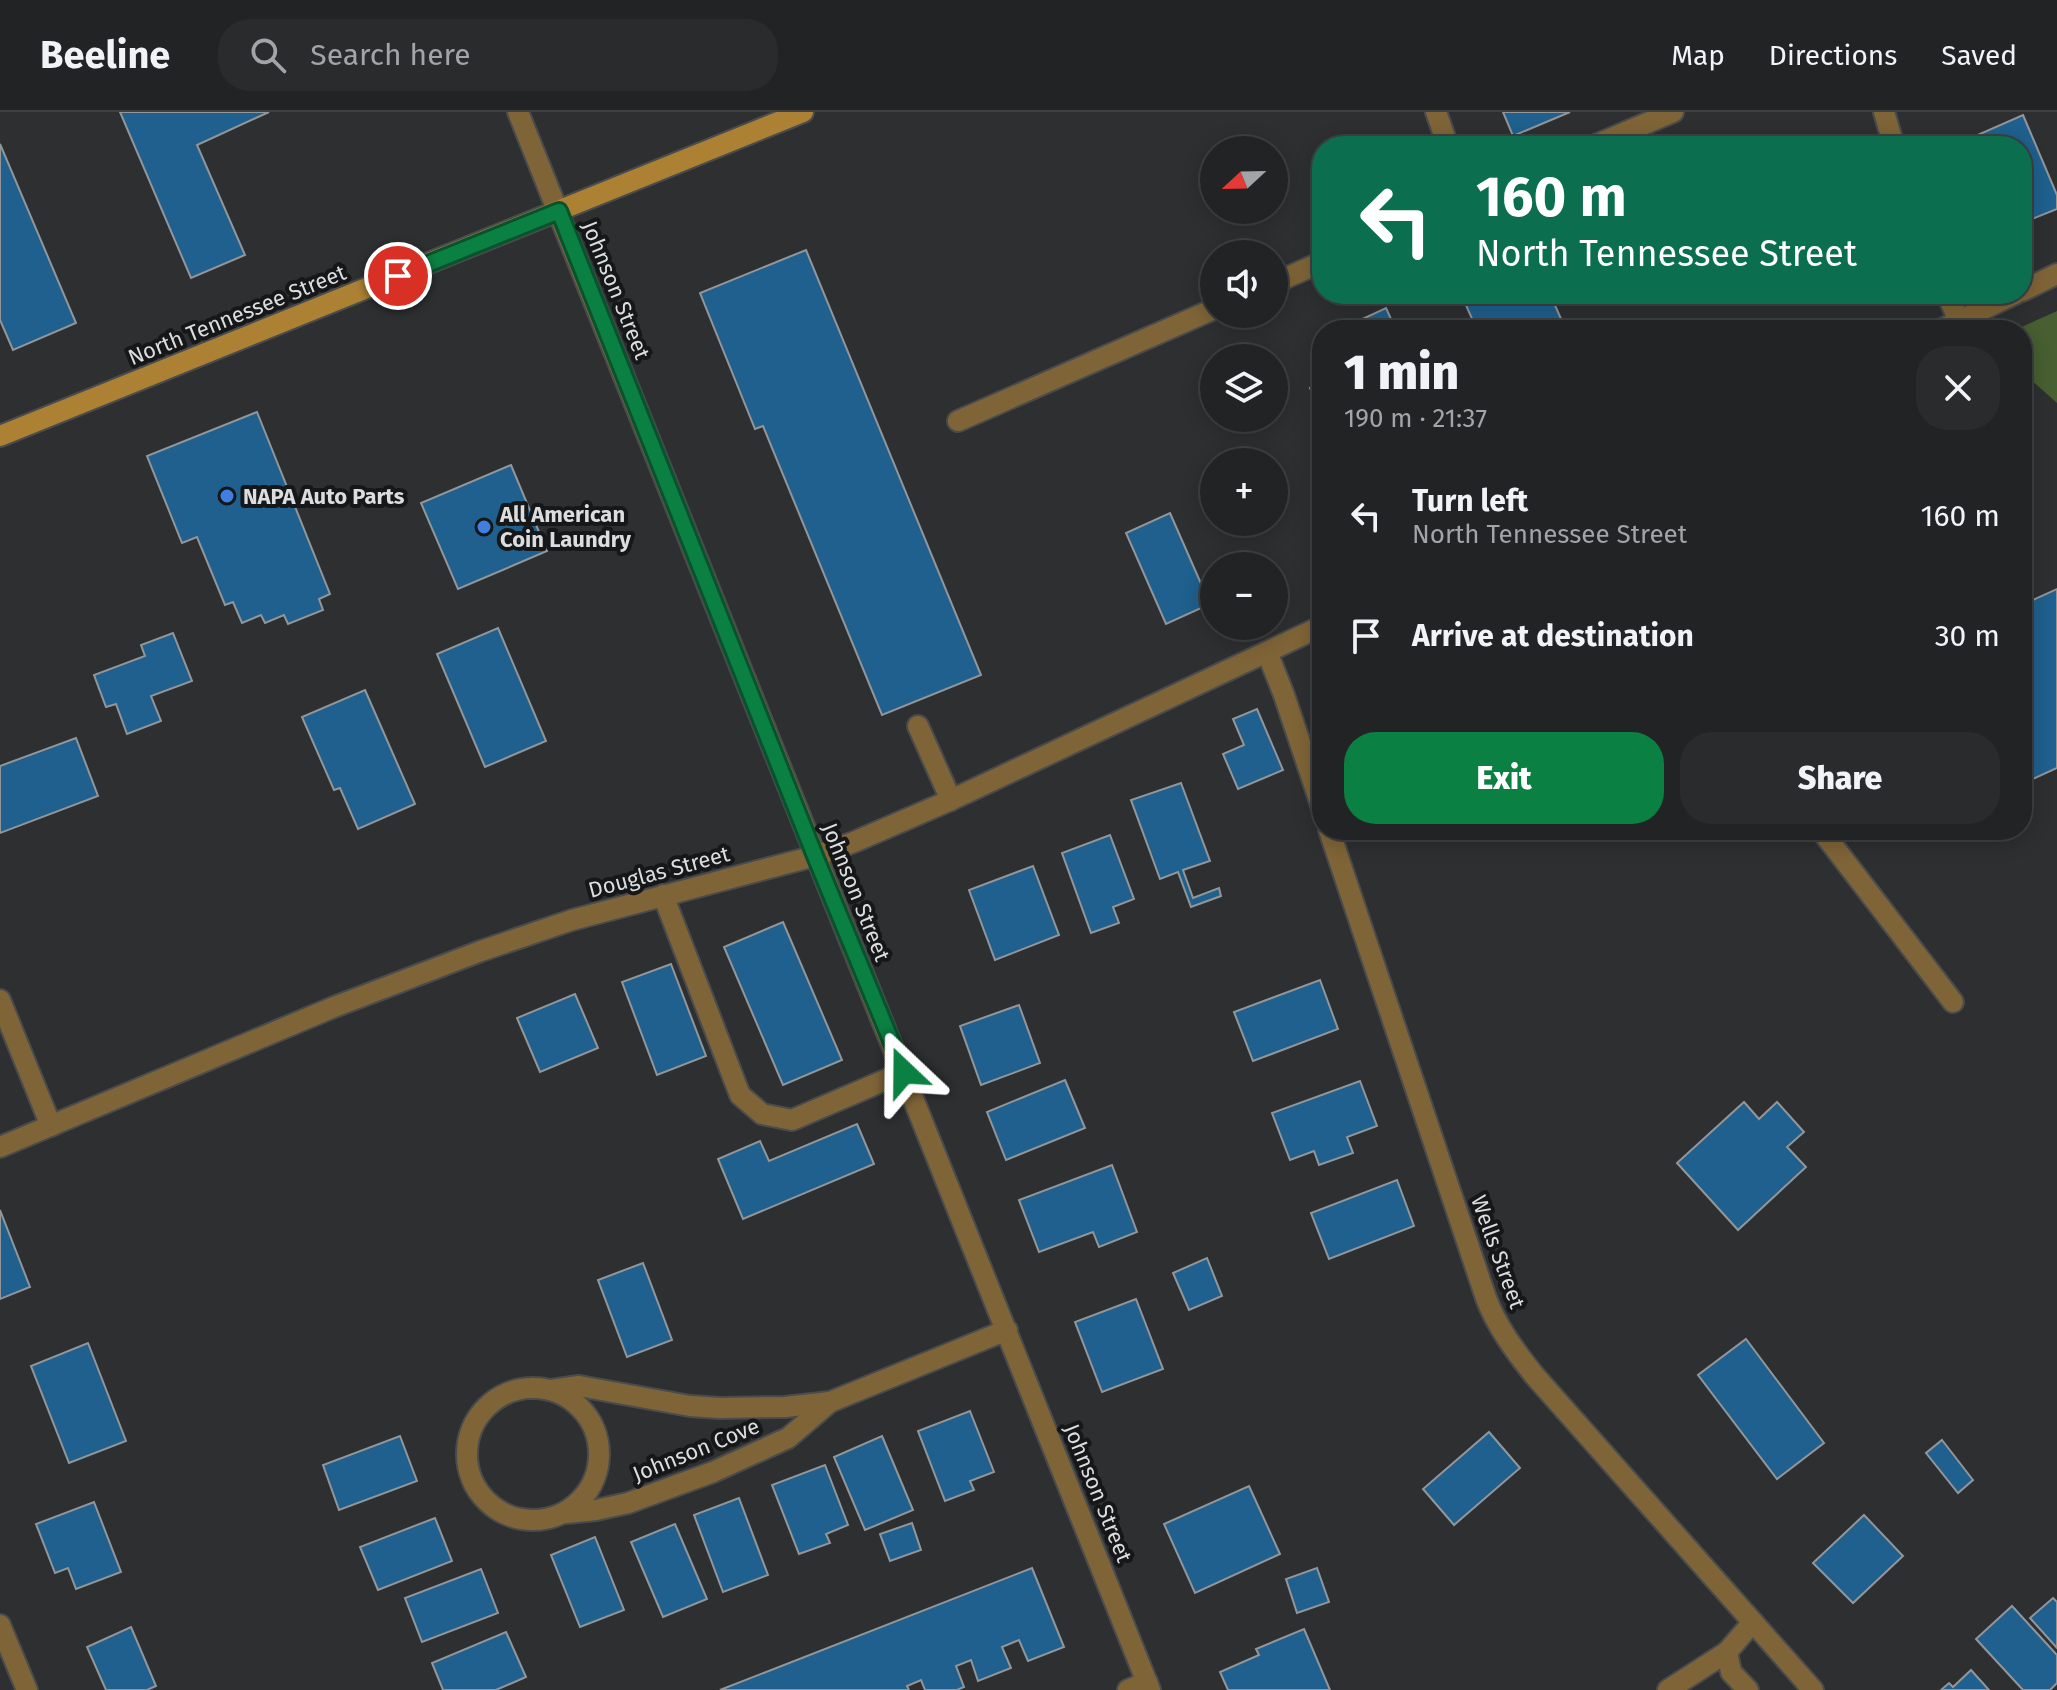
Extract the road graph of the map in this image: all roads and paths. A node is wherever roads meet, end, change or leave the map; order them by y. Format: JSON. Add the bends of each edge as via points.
{"nodes":[{"id":1,"x":518,"y":112,"type":"edge"},
{"id":2,"x":803,"y":112,"type":"edge"},
{"id":3,"x":1436,"y":112,"type":"edge"},
{"id":4,"x":1673,"y":112,"type":"edge"},
{"id":5,"x":1884,"y":112,"type":"edge"},
{"id":6,"x":1444,"y":136,"type":"edge"},
{"id":7,"x":1617,"y":136,"type":"edge"},
{"id":8,"x":1891,"y":136,"type":"edge"},
{"id":9,"x":559,"y":211,"type":"junction"},
{"id":10,"x":1312,"y":266,"type":"edge"},
{"id":11,"x":2057,"y":274,"type":"edge"},
{"id":12,"x":1288,"y":277,"type":"edge"},
{"id":13,"x":2032,"y":286,"type":"edge"},
{"id":14,"x":1994,"y":304,"type":"edge"},
{"id":15,"x":1200,"y":315,"type":"edge"},
{"id":16,"x":1961,"y":320,"type":"edge"},
{"id":17,"x":958,"y":421,"type":"dead end"},
{"id":18,"x":0,"y":436,"type":"edge"},
{"id":19,"x":1312,"y":631,"type":"edge"},
{"id":20,"x":1267,"y":652,"type":"junction"},
{"id":21,"x":918,"y":726,"type":"dead end"},
{"id":22,"x":1312,"y":778,"type":"edge"},
{"id":23,"x":951,"y":800,"type":"junction"},
{"id":24,"x":1332,"y":840,"type":"edge"},
{"id":25,"x":1829,"y":840,"type":"edge"},
{"id":26,"x":815,"y":856,"type":"junction"},
{"id":27,"x":663,"y":895,"type":"junction"},
{"id":28,"x":0,"y":1000,"type":"edge"},
{"id":29,"x":1953,"y":1002,"type":"dead end"},
{"id":30,"x":904,"y":1072,"type":"junction"},
{"id":31,"x":51,"y":1126,"type":"junction"},
{"id":32,"x":0,"y":1147,"type":"edge"},
{"id":33,"x":1007,"y":1330,"type":"junction"},
{"id":34,"x":551,"y":1390,"type":"junction"},
{"id":35,"x":830,"y":1402,"type":"junction"},
{"id":36,"x":566,"y":1513,"type":"junction"},
{"id":37,"x":1753,"y":1622,"type":"junction"},
{"id":38,"x":0,"y":1625,"type":"edge"},
{"id":39,"x":1729,"y":1662,"type":"junction"},
{"id":40,"x":1142,"y":1687,"type":"edge"},
{"id":41,"x":27,"y":1690,"type":"edge"},
{"id":42,"x":1668,"y":1690,"type":"edge"},
{"id":43,"x":1748,"y":1690,"type":"edge"},
{"id":44,"x":1813,"y":1690,"type":"edge"}],
"edges":[{"from":1,"to":9,"type":"street","name":"Johnson Street"},
{"from":2,"to":9,"type":"main road","name":"North Tennessee Street"},
{"from":3,"to":6,"type":"street"},
{"from":4,"to":7,"type":"street"},
{"from":5,"to":8,"type":"street"},
{"from":9,"to":18,"type":"main road","name":"North Tennessee Street"},
{"from":9,"to":26,"type":"street","name":"Johnson Street"},
{"from":10,"to":12,"type":"street"},
{"from":11,"to":13,"type":"street"},
{"from":14,"to":16,"type":"street"},
{"from":15,"to":17,"type":"street"},
{"from":19,"to":20,"type":"street","name":"Douglas Street"},
{"from":20,"to":22,"type":"street"},
{"from":20,"to":23,"type":"street","name":"Douglas Street"},
{"from":21,"to":23,"type":"street"},
{"from":23,"to":26,"type":"street","name":"Douglas Street"},
{"from":24,"to":37,"type":"street","name":"Wells Street","via":[[1492,1313],[1534,1375]]},
{"from":25,"to":29,"type":"street"},
{"from":26,"to":27,"type":"street","name":"Douglas Street"},
{"from":26,"to":30,"type":"street","name":"Johnson Street"},
{"from":27,"to":30,"type":"street","via":[[740,1095],[762,1114],[792,1120]]},
{"from":27,"to":31,"type":"street","name":"Douglas Street","via":[[423,972]]},
{"from":28,"to":31,"type":"street"},
{"from":30,"to":33,"type":"street","name":"Johnson Street"},
{"from":31,"to":32,"type":"street","name":"Douglas Street"},
{"from":33,"to":35,"type":"street","name":"Johnson Cove"},
{"from":33,"to":40,"type":"street","name":"Johnson Street"},
{"from":34,"to":35,"type":"street","name":"Johnson Cove","via":[[579,1386],[720,1408]]},
{"from":34,"to":36,"type":"street","name":"Johnson Cove","via":[[574,1402],[591,1421],[599,1446],[598,1472],[586,1496]]},
{"from":34,"to":36,"type":"street","name":"Johnson Cove","via":[[524,1388],[499,1396],[480,1413],[469,1437],[466,1463],[475,1487],[492,1507],[515,1519],[541,1521]]},
{"from":35,"to":36,"type":"street","name":"Johnson Cove","via":[[788,1438],[713,1472],[628,1503]]},
{"from":37,"to":39,"type":"street"},
{"from":37,"to":44,"type":"street","name":"Wells Street"},
{"from":38,"to":41,"type":"street"},
{"from":39,"to":42,"type":"street"},
{"from":39,"to":43,"type":"street"}]}
